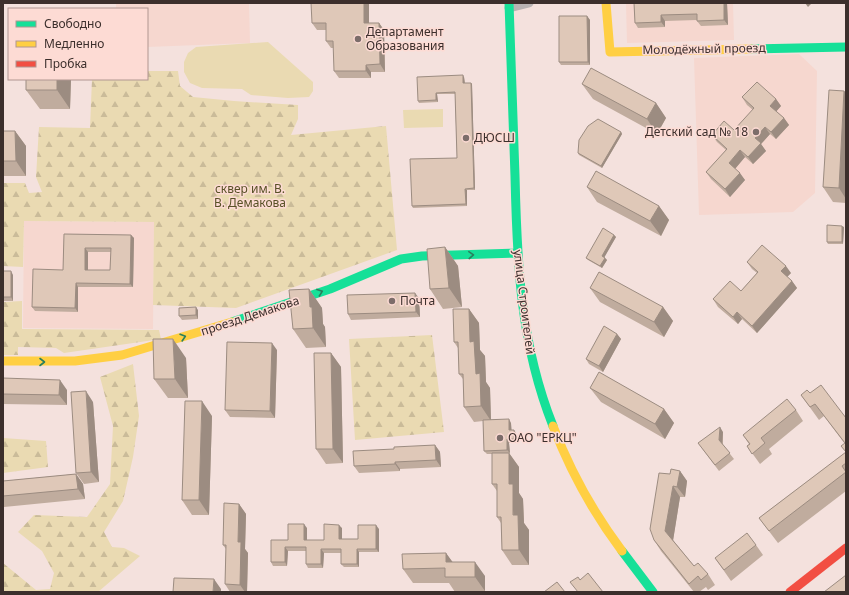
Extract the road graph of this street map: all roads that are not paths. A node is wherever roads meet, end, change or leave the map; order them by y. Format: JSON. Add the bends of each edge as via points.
{"nodes":[{"id":1,"x":529,"y":3,"type":"edge"},
{"id":2,"x":606,"y":3,"type":"edge"},
{"id":3,"x":509,"y":6,"type":"edge"},
{"id":4,"x":846,"y":47,"type":"edge"},
{"id":5,"x":517,"y":253,"type":"junction"},
{"id":6,"x":3,"y":361,"type":"edge"},
{"id":7,"x":846,"y":548,"type":"edge"},
{"id":8,"x":653,"y":592,"type":"edge"},
{"id":9,"x":790,"y":592,"type":"edge"}],
"edges":[{"from":1,"to":3,"type":"street"},
{"from":2,"to":4,"type":"street","name":"Молодёжный проезд","via":[[610,52]]},
{"from":3,"to":5,"type":"street","name":"улица Строителей"},
{"from":6,"to":5,"type":"street","name":"проезд Демакова","one_way":true,"via":[[75,362],[122,356],[264,312],[402,259]]},
{"from":5,"to":8,"type":"street","name":"улица Строителей","via":[[524,319],[532,361],[558,440],[578,485],[597,518]]},
{"from":7,"to":9,"type":"street"}]}
